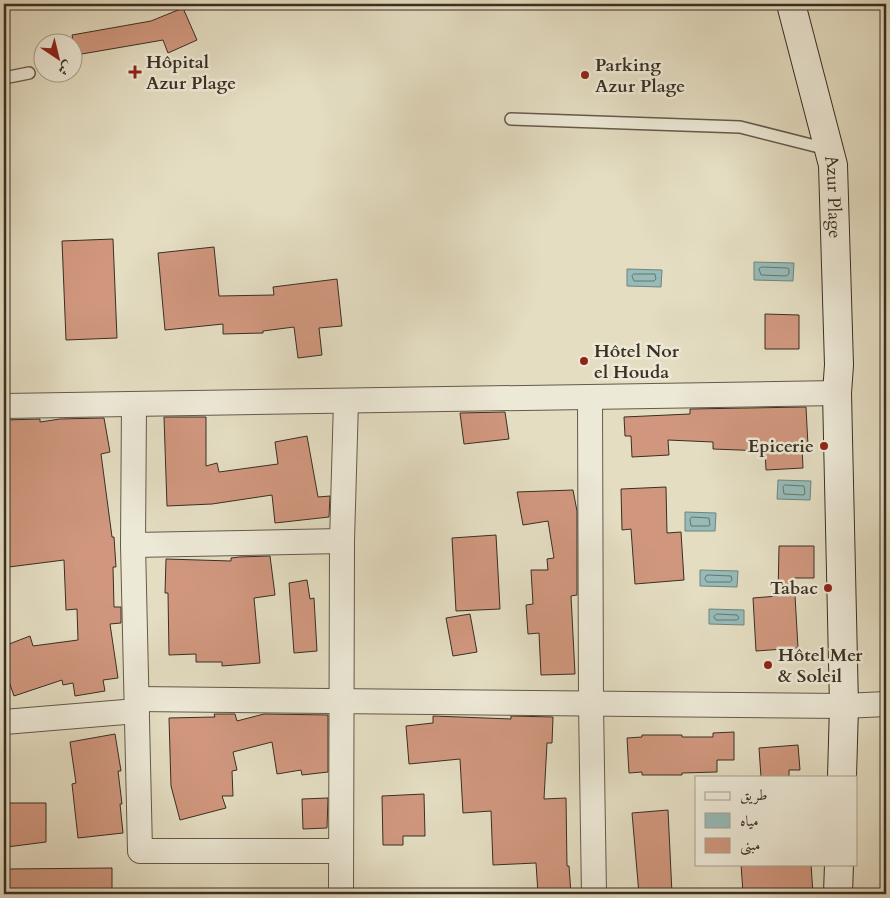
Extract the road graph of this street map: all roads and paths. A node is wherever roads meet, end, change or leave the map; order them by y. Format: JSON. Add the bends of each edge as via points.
{"nodes":[{"id":1,"x":791,"y":4,"type":"edge"},
{"id":2,"x":29,"y":73,"type":"dead end"},
{"id":3,"x":4,"y":78,"type":"edge"},
{"id":4,"x":511,"y":119,"type":"dead end"},
{"id":5,"x":829,"y":149,"type":"junction"},
{"id":6,"x":837,"y":393,"type":"junction"},
{"id":7,"x":590,"y":397,"type":"junction"},
{"id":8,"x":346,"y":401,"type":"junction"},
{"id":9,"x":134,"y":404,"type":"junction"},
{"id":10,"x":4,"y":406,"type":"edge"},
{"id":11,"x":342,"y":541,"type":"junction"},
{"id":12,"x":133,"y":545,"type":"junction"},
{"id":13,"x":341,"y":701,"type":"junction"},
{"id":14,"x":591,"y":704,"type":"junction"},
{"id":15,"x":886,"y":704,"type":"edge"},
{"id":16,"x":137,"y":705,"type":"junction"},
{"id":17,"x":844,"y":706,"type":"junction"},
{"id":18,"x":4,"y":722,"type":"edge"},
{"id":19,"x":842,"y":776,"type":"edge"},
{"id":20,"x":341,"y":851,"type":"junction"},
{"id":21,"x":839,"y":866,"type":"edge"},
{"id":22,"x":341,"y":894,"type":"edge"},
{"id":23,"x":594,"y":894,"type":"edge"},
{"id":24,"x":838,"y":894,"type":"edge"}],
"edges":[{"from":1,"to":5,"type":"street","name":"Azur Plage"},
{"from":2,"to":3,"type":"lane"},
{"from":4,"to":5,"type":"lane","via":[[740,127]]},
{"from":5,"to":6,"type":"street","name":"Azur Plage","via":[[834,175]]},
{"from":6,"to":7,"type":"street"},
{"from":6,"to":17,"type":"street","name":"Azur Plage"},
{"from":7,"to":8,"type":"street"},
{"from":7,"to":14,"type":"street"},
{"from":8,"to":9,"type":"street"},
{"from":8,"to":11,"type":"street"},
{"from":9,"to":10,"type":"street"},
{"from":9,"to":12,"type":"street"},
{"from":11,"to":12,"type":"street"},
{"from":11,"to":13,"type":"street"},
{"from":12,"to":16,"type":"street"},
{"from":13,"to":14,"type":"street"},
{"from":13,"to":16,"type":"street"},
{"from":13,"to":20,"type":"street"},
{"from":14,"to":17,"type":"street"},
{"from":14,"to":23,"type":"street"},
{"from":15,"to":17,"type":"street"},
{"from":16,"to":18,"type":"street"},
{"from":16,"to":20,"type":"street","via":[[140,851]]},
{"from":17,"to":19,"type":"street","name":"Azur Plage"},
{"from":20,"to":22,"type":"street"},
{"from":21,"to":24,"type":"street"}]}
